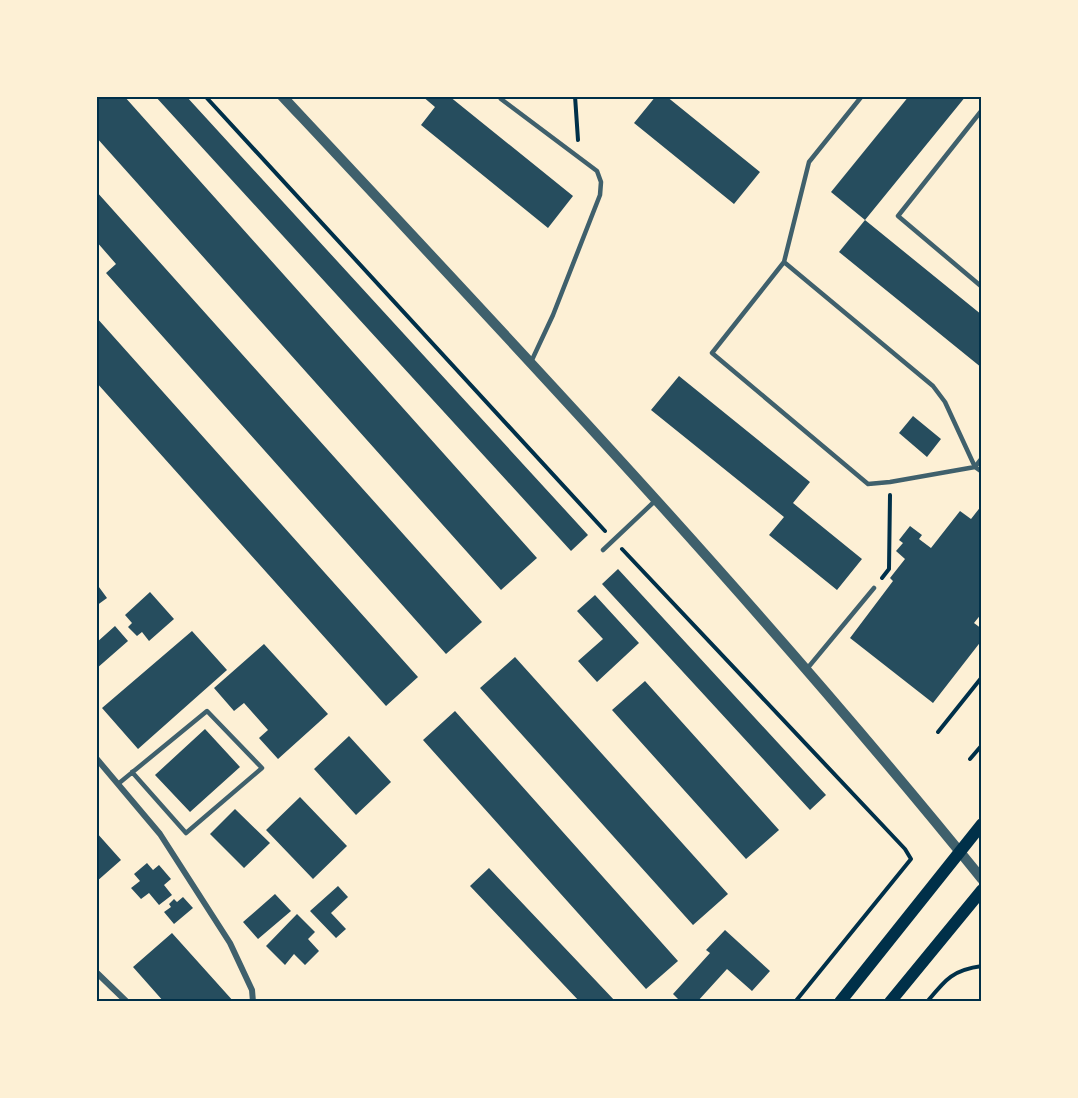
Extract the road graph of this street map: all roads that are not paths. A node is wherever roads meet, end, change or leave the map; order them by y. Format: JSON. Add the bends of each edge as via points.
{"nodes":[{"id":1,"x":282,"y":96,"type":"edge"},
{"id":2,"x":499,"y":96,"type":"edge"},
{"id":3,"x":862,"y":96,"type":"edge"},
{"id":4,"x":982,"y":110,"type":"edge"},
{"id":5,"x":784,"y":262,"type":"junction"},
{"id":6,"x":982,"y":287,"type":"edge"},
{"id":7,"x":531,"y":362,"type":"junction"},
{"id":8,"x":982,"y":458,"type":"edge"},
{"id":9,"x":975,"y":466,"type":"junction"},
{"id":10,"x":982,"y":472,"type":"edge"},
{"id":11,"x":656,"y":500,"type":"junction"},
{"id":12,"x":603,"y":550,"type":"dead end"},
{"id":13,"x":874,"y":588,"type":"road end"},
{"id":14,"x":806,"y":670,"type":"junction"},
{"id":15,"x":96,"y":758,"type":"edge"},
{"id":16,"x":132,"y":772,"type":"junction"},
{"id":17,"x":118,"y":784,"type":"junction"},
{"id":18,"x":982,"y":824,"type":"edge"},
{"id":19,"x":960,"y":852,"type":"junction"},
{"id":20,"x":982,"y":879,"type":"edge"},
{"id":21,"x":982,"y":890,"type":"edge"},
{"id":22,"x":96,"y":972,"type":"edge"},
{"id":23,"x":127,"y":1002,"type":"edge"},
{"id":24,"x":253,"y":1002,"type":"edge"},
{"id":25,"x":840,"y":1002,"type":"edge"},
{"id":26,"x":890,"y":1002,"type":"edge"}],
"edges":[{"from":1,"to":7,"type":"street"},
{"from":2,"to":7,"type":"lane","via":[[597,171],[601,182],[600,195]]},
{"from":3,"to":5,"type":"lane","via":[[809,162]]},
{"from":4,"to":6,"type":"lane","via":[[898,216]]},
{"from":5,"to":9,"type":"lane","via":[[933,386],[945,402]]},
{"from":5,"to":9,"type":"lane","via":[[712,353],[868,484]]},
{"from":7,"to":11,"type":"street"},
{"from":8,"to":9,"type":"lane"},
{"from":9,"to":10,"type":"lane"},
{"from":11,"to":12,"type":"lane"},
{"from":11,"to":14,"type":"street"},
{"from":13,"to":14,"type":"lane"},
{"from":14,"to":19,"type":"street"},
{"from":15,"to":17,"type":"street"},
{"from":16,"to":16,"type":"lane","via":[[207,711],[262,768],[186,833]]},
{"from":16,"to":17,"type":"lane"},
{"from":17,"to":24,"type":"street","via":[[160,834],[230,943],[252,990]]},
{"from":18,"to":19,"type":"main road"},
{"from":19,"to":20,"type":"street"},
{"from":19,"to":25,"type":"main road"},
{"from":21,"to":26,"type":"main road"},
{"from":22,"to":23,"type":"street"}]}
